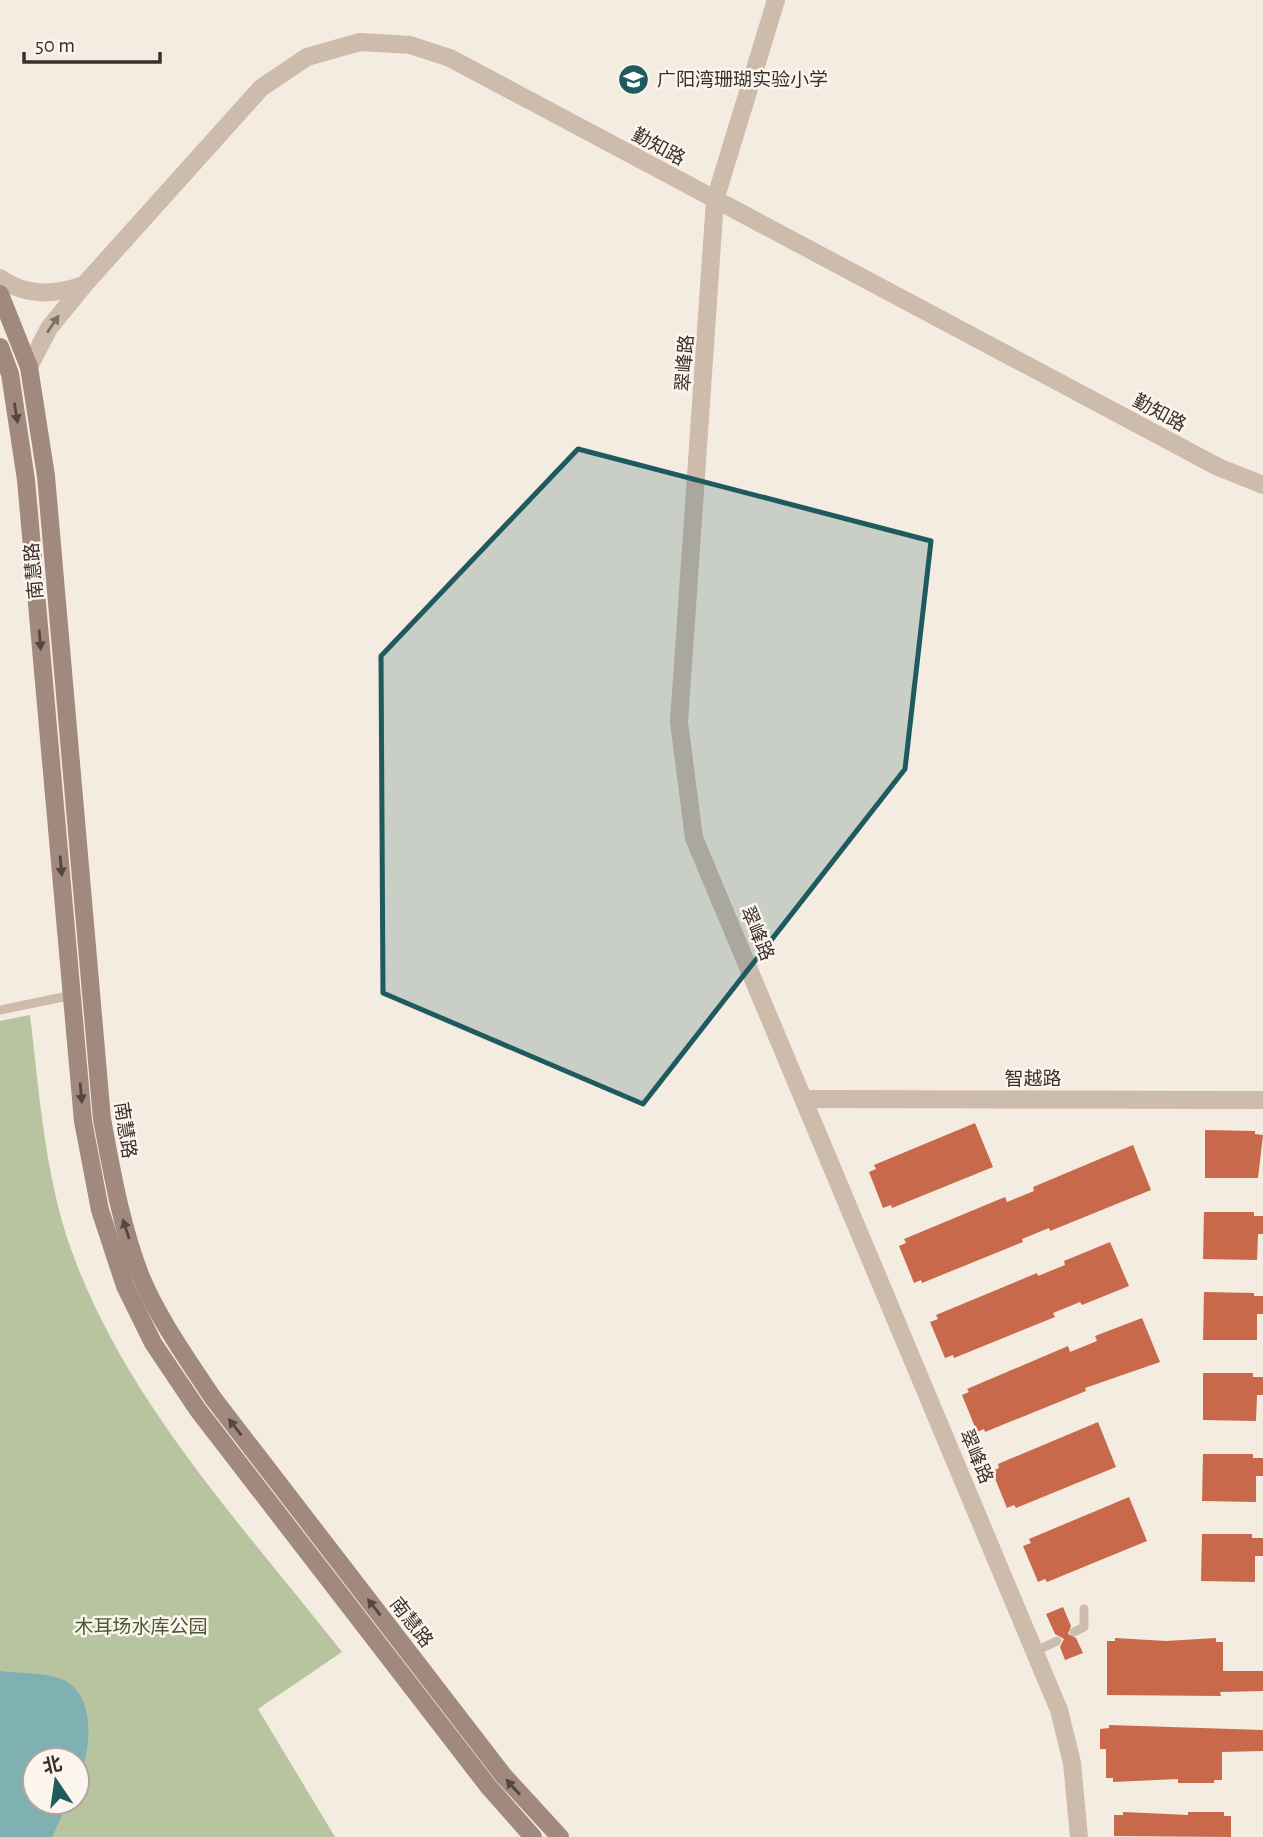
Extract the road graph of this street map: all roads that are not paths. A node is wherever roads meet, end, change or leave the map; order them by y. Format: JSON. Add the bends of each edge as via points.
{"nodes":[{"id":1,"x":776,"y":0,"type":"edge"},
{"id":2,"x":715,"y":200,"type":"junction"},
{"id":3,"x":0,"y":278,"type":"edge"},
{"id":4,"x":84,"y":285,"type":"junction"},
{"id":5,"x":0,"y":294,"type":"edge"},
{"id":6,"x":0,"y":347,"type":"edge"},
{"id":7,"x":29,"y":367,"type":"junction"},
{"id":8,"x":1263,"y":485,"type":"edge"},
{"id":9,"x":73,"y":995,"type":"junction"},
{"id":10,"x":0,"y":1010,"type":"edge"},
{"id":11,"x":804,"y":1099,"type":"junction"},
{"id":12,"x":1263,"y":1100,"type":"edge"},
{"id":13,"x":1084,"y":1609,"type":"dead end"},
{"id":14,"x":1074,"y":1632,"type":"dead end"},
{"id":15,"x":1057,"y":1641,"type":"dead end"},
{"id":16,"x":1036,"y":1651,"type":"junction"},
{"id":17,"x":533,"y":1837,"type":"edge"},
{"id":18,"x":559,"y":1837,"type":"edge"},
{"id":19,"x":1079,"y":1837,"type":"edge"}],
"edges":[{"from":1,"to":2,"type":"street","name":"翠峰路"},
{"from":2,"to":4,"type":"street","name":"勤知路","via":[[450,58],[410,44],[360,43],[307,57],[261,88]]},
{"from":2,"to":8,"type":"street","name":"勤知路","via":[[1218,467]]},
{"from":2,"to":11,"type":"street","name":"翠峰路","via":[[679,722],[684,779],[694,838]]},
{"from":3,"to":4,"type":"street","via":[[12,287],[44,294]]},
{"from":7,"to":4,"type":"street","name":"勤知路","one_way":true,"via":[[49,328]]},
{"from":5,"to":7,"type":"main road","name":"南慧路"},
{"from":6,"to":9,"type":"main road","name":"南慧路","one_way":true,"via":[[9,374],[26,480]]},
{"from":18,"to":7,"type":"main road","name":"南慧路","one_way":true,"via":[[503,1775],[213,1398],[171,1334],[142,1278],[118,1205],[102,1119],[46,476]]},
{"from":9,"to":10,"type":"lane"},
{"from":9,"to":17,"type":"main road","name":"南慧路","one_way":true,"via":[[83,1121],[100,1210],[125,1286],[153,1343],[232,1455],[488,1786]]},
{"from":11,"to":12,"type":"street","name":"智越路"},
{"from":11,"to":16,"type":"street","name":"翠峰路"},
{"from":13,"to":14,"type":"lane","via":[[1084,1627]]},
{"from":15,"to":16,"type":"lane"},
{"from":16,"to":19,"type":"street","name":"翠峰路","via":[[1059,1710],[1072,1763]]}]}
